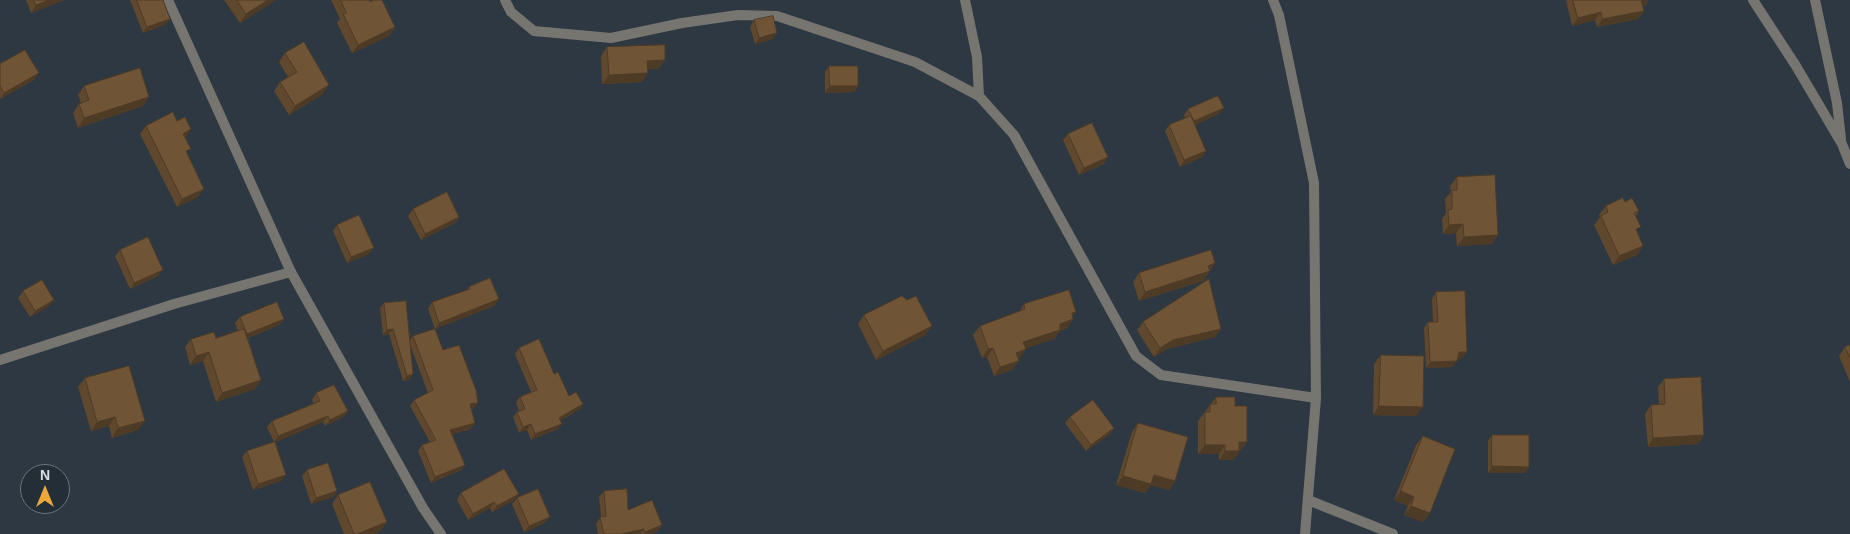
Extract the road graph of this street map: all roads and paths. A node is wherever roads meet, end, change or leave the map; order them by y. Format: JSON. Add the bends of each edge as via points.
{"nodes":[{"id":1,"x":168,"y":0,"type":"edge"},
{"id":2,"x":505,"y":0,"type":"edge"},
{"id":3,"x":965,"y":0,"type":"edge"},
{"id":4,"x":1273,"y":0,"type":"edge"},
{"id":5,"x":1753,"y":0,"type":"edge"},
{"id":6,"x":1815,"y":0,"type":"edge"},
{"id":7,"x":979,"y":96,"type":"junction"},
{"id":8,"x":1842,"y":144,"type":"junction"},
{"id":9,"x":1850,"y":164,"type":"edge"},
{"id":10,"x":291,"y":272,"type":"junction"},
{"id":11,"x":0,"y":360,"type":"edge"},
{"id":12,"x":1316,"y":398,"type":"junction"},
{"id":13,"x":1308,"y":500,"type":"junction"},
{"id":14,"x":441,"y":534,"type":"edge"},
{"id":15,"x":1305,"y":534,"type":"edge"},
{"id":16,"x":1393,"y":534,"type":"edge"}],
"edges":[{"from":1,"to":10,"type":"street"},
{"from":2,"to":7,"type":"street","via":[[511,12],[534,31],[611,38],[738,15],[777,16],[915,62]]},
{"from":3,"to":7,"type":"street","via":[[977,57]]},
{"from":4,"to":12,"type":"street","via":[[1279,15],[1314,183]]},
{"from":5,"to":8,"type":"street"},
{"from":6,"to":8,"type":"street","via":[[1837,103]]},
{"from":7,"to":12,"type":"street","via":[[1014,135],[1136,356],[1161,374]]},
{"from":8,"to":9,"type":"street"},
{"from":10,"to":11,"type":"street","via":[[174,304]]},
{"from":10,"to":14,"type":"street","via":[[423,508]]},
{"from":12,"to":13,"type":"street"},
{"from":13,"to":15,"type":"street"},
{"from":13,"to":16,"type":"street"}]}
